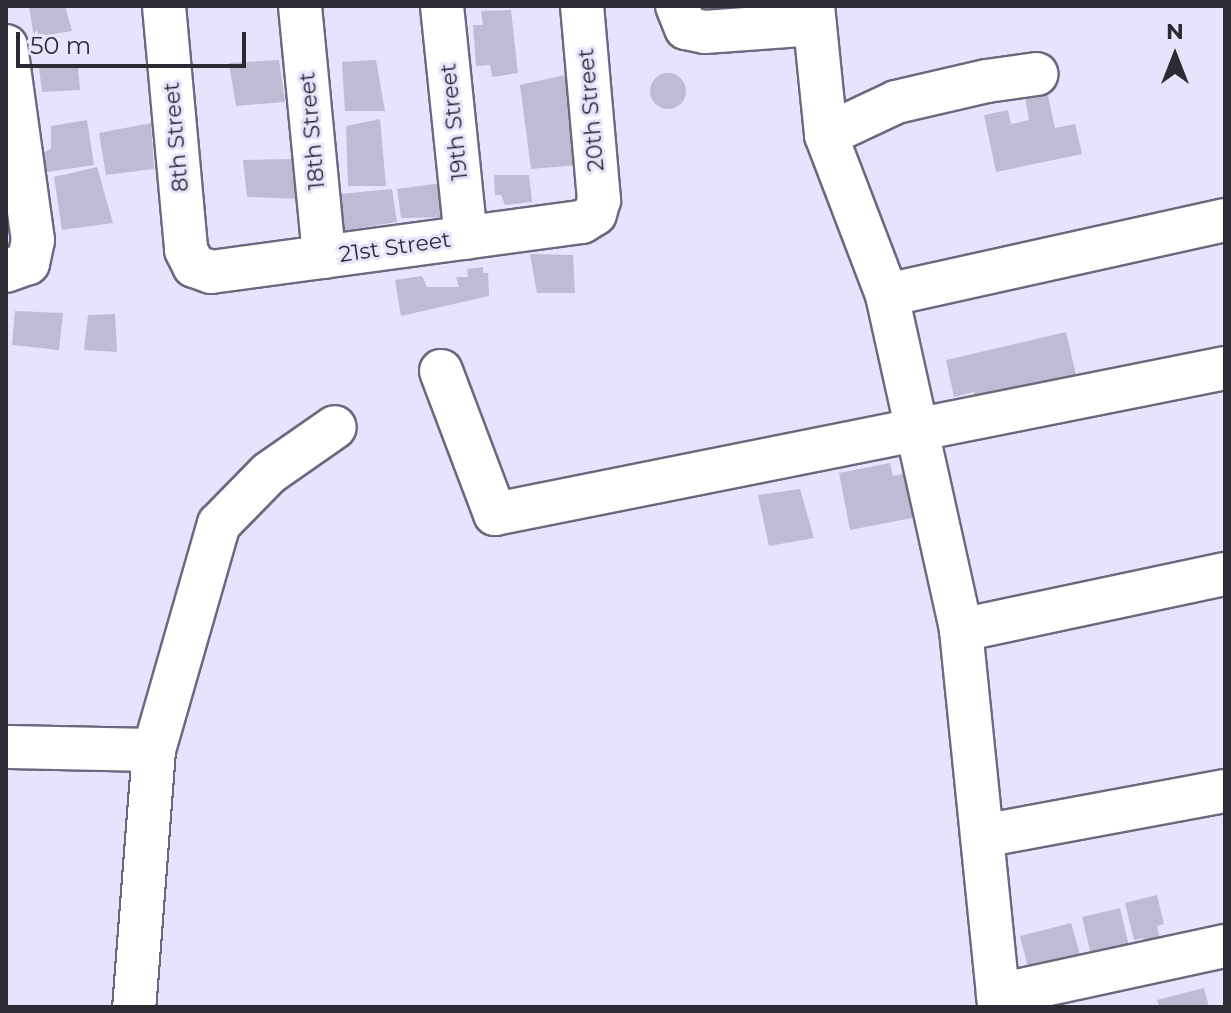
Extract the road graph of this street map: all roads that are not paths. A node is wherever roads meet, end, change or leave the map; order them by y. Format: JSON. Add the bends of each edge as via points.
{"nodes":[{"id":1,"x":164,"y":6,"type":"edge"},
{"id":2,"x":300,"y":6,"type":"edge"},
{"id":3,"x":442,"y":6,"type":"edge"},
{"id":4,"x":582,"y":6,"type":"edge"},
{"id":5,"x":677,"y":6,"type":"edge"},
{"id":6,"x":814,"y":15,"type":"edge"},
{"id":7,"x":6,"y":46,"type":"edge"},
{"id":8,"x":1037,"y":74,"type":"dead end"},
{"id":9,"x":12,"y":122,"type":"edge"},
{"id":10,"x":826,"y":135,"type":"junction"},
{"id":11,"x":595,"y":214,"type":"joint"},
{"id":12,"x":1225,"y":220,"type":"edge"},
{"id":13,"x":466,"y":238,"type":"junction"},
{"id":14,"x":324,"y":257,"type":"junction"},
{"id":15,"x":194,"y":266,"type":"joint"},
{"id":16,"x":17,"y":267,"type":"edge"},
{"id":17,"x":887,"y":295,"type":"junction"},
{"id":18,"x":1225,"y":368,"type":"edge"},
{"id":19,"x":441,"y":371,"type":"dead end"},
{"id":20,"x":335,"y":427,"type":"dead end"},
{"id":21,"x":919,"y":431,"type":"junction"},
{"id":22,"x":1225,"y":574,"type":"edge"},
{"id":23,"x":961,"y":630,"type":"junction"},
{"id":24,"x":6,"y":747,"type":"edge"},
{"id":25,"x":154,"y":750,"type":"junction"},
{"id":26,"x":1225,"y":791,"type":"edge"},
{"id":27,"x":982,"y":836,"type":"junction"},
{"id":28,"x":1225,"y":946,"type":"edge"},
{"id":29,"x":998,"y":1001,"type":"edge"},
{"id":30,"x":134,"y":1007,"type":"edge"}],
"edges":[{"from":1,"to":15,"type":"street","name":"8th Street","via":[[186,250]]},
{"from":2,"to":14,"type":"street","name":"18th Street"},
{"from":3,"to":13,"type":"street","name":"19th Street"},
{"from":4,"to":11,"type":"street","name":"20th Street","via":[[599,200]]},
{"from":5,"to":6,"type":"street","via":[[686,28],[705,32]]},
{"from":6,"to":10,"type":"street"},
{"from":7,"to":9,"type":"street"},
{"from":8,"to":10,"type":"street","via":[[896,102]]},
{"from":9,"to":16,"type":"street","via":[[33,240]]},
{"from":10,"to":17,"type":"street"},
{"from":11,"to":13,"type":"street","name":"21st Street","via":[[582,222]]},
{"from":12,"to":17,"type":"street"},
{"from":13,"to":14,"type":"street","name":"21st Street"},
{"from":14,"to":15,"type":"street","name":"21st Street","via":[[211,272]]},
{"from":17,"to":21,"type":"street"},
{"from":18,"to":21,"type":"street"},
{"from":19,"to":21,"type":"street","via":[[495,514]]},
{"from":20,"to":25,"type":"street","via":[[269,473],[219,524]]},
{"from":21,"to":23,"type":"street"},
{"from":22,"to":23,"type":"street"},
{"from":23,"to":27,"type":"street"},
{"from":24,"to":25,"type":"street"},
{"from":25,"to":30,"type":"street"},
{"from":26,"to":27,"type":"street"},
{"from":27,"to":29,"type":"street"},
{"from":28,"to":29,"type":"street"}]}
